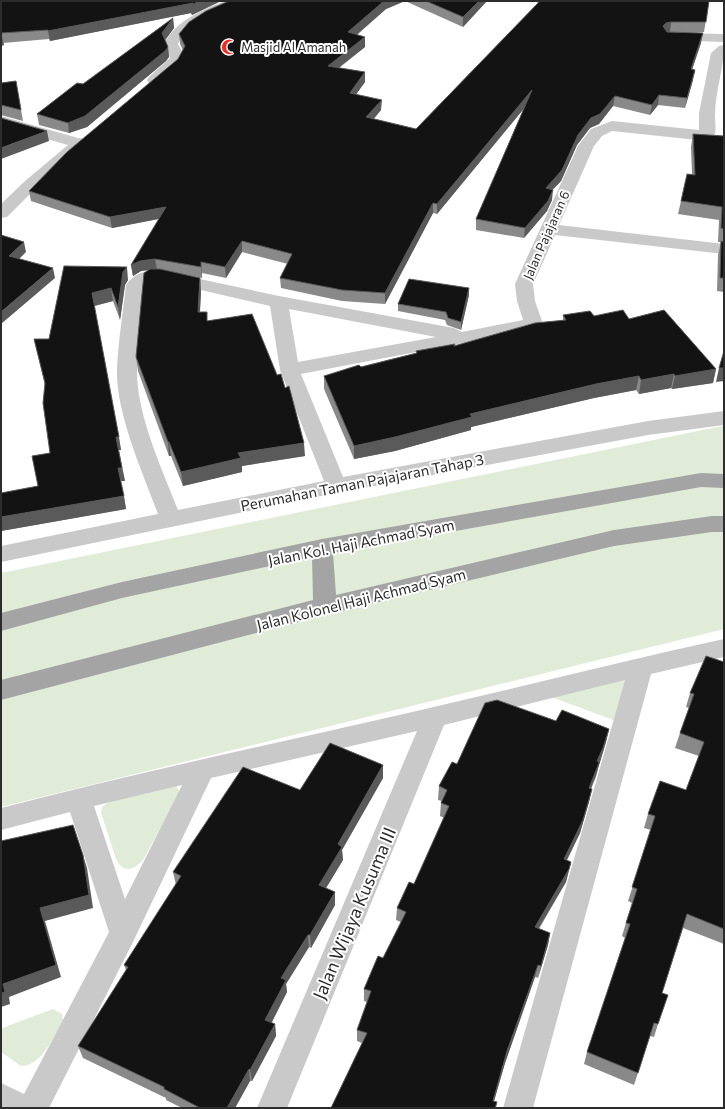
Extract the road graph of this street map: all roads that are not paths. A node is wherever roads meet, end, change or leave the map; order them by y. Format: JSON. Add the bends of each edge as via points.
{"nodes":[{"id":1,"x":237,"y":1,"type":"edge"},
{"id":2,"x":670,"y":37,"type":"edge"},
{"id":3,"x":724,"y":38,"type":"edge"},
{"id":4,"x":724,"y":49,"type":"edge"},
{"id":5,"x":144,"y":89,"type":"edge"},
{"id":6,"x":1,"y":121,"type":"edge"},
{"id":7,"x":707,"y":136,"type":"junction"},
{"id":8,"x":724,"y":138,"type":"edge"},
{"id":9,"x":1,"y":213,"type":"edge"},
{"id":10,"x":548,"y":229,"type":"junction"},
{"id":11,"x":724,"y":249,"type":"edge"},
{"id":12,"x":279,"y":302,"type":"junction"},
{"id":13,"x":467,"y":336,"type":"junction"},
{"id":14,"x":290,"y":370,"type":"junction"},
{"id":15,"x":724,"y":418,"type":"edge"},
{"id":16,"x":724,"y":481,"type":"edge"},
{"id":17,"x":336,"y":486,"type":"junction"},
{"id":18,"x":170,"y":518,"type":"junction"},
{"id":19,"x":724,"y":524,"type":"edge"},
{"id":20,"x":322,"y":547,"type":"junction"},
{"id":21,"x":1,"y":554,"type":"edge"},
{"id":22,"x":325,"y":606,"type":"junction"},
{"id":23,"x":1,"y":622,"type":"edge"},
{"id":24,"x":724,"y":648,"type":"edge"},
{"id":25,"x":642,"y":666,"type":"junction"},
{"id":26,"x":1,"y":690,"type":"edge"},
{"id":27,"x":435,"y":717,"type":"junction"},
{"id":28,"x":202,"y":770,"type":"junction"},
{"id":29,"x":78,"y":798,"type":"junction"},
{"id":30,"x":1,"y":819,"type":"edge"},
{"id":31,"x":123,"y":933,"type":"junction"},
{"id":32,"x":1,"y":1098,"type":"edge"},
{"id":33,"x":18,"y":1108,"type":"edge"},
{"id":34,"x":33,"y":1108,"type":"edge"},
{"id":35,"x":272,"y":1108,"type":"edge"},
{"id":36,"x":518,"y":1108,"type":"edge"}],
"edges":[{"from":1,"to":5,"type":"street","via":[[203,15],[175,36],[171,44],[177,60]]},
{"from":2,"to":3,"type":"street"},
{"from":4,"to":7,"type":"street","via":[[718,53],[707,113]]},
{"from":6,"to":9,"type":"street","via":[[85,138]]},
{"from":7,"to":8,"type":"street","name":"Jalan Pajajaran 6"},
{"from":7,"to":10,"type":"street","name":"Jalan Pajajaran 6","via":[[612,126],[598,129],[586,146]]},
{"from":10,"to":11,"type":"street"},
{"from":10,"to":13,"type":"street","name":"Jalan Pajajaran 6","via":[[524,284],[526,301],[542,323]]},
{"from":12,"to":13,"type":"street"},
{"from":12,"to":14,"type":"street"},
{"from":12,"to":18,"type":"street","via":[[154,275],[140,279],[135,285],[128,392],[135,421]]},
{"from":13,"to":14,"type":"street","name":"Jalan Pajajaran 6"},
{"from":14,"to":17,"type":"street"},
{"from":15,"to":17,"type":"street","name":"Perumahan Taman Pajajaran Tahap 3","via":[[648,428]]},
{"from":16,"to":20,"type":"main road","name":"Jalan Kol. Haji Achmad Syam","via":[[702,480]]},
{"from":17,"to":18,"type":"street","name":"Perumahan Taman Pajajaran Tahap 3"},
{"from":18,"to":21,"type":"street","name":"Perumahan Taman Pajajaran Tahap 3"},
{"from":19,"to":22,"type":"main road","name":"Jalan Kolonel Haji Achmad Syam","via":[[614,538]]},
{"from":20,"to":22,"type":"main road"},
{"from":20,"to":23,"type":"main road","name":"Jalan Kol. Haji Achmad Syam","via":[[122,590]]},
{"from":22,"to":26,"type":"main road","name":"Jalan Kolonel Haji Achmad Syam"},
{"from":24,"to":25,"type":"street"},
{"from":25,"to":27,"type":"street"},
{"from":25,"to":36,"type":"street"},
{"from":27,"to":28,"type":"street"},
{"from":27,"to":35,"type":"street","name":"Jalan Wijaya Kusuma III"},
{"from":28,"to":29,"type":"street"},
{"from":28,"to":31,"type":"street"},
{"from":29,"to":30,"type":"street"},
{"from":29,"to":31,"type":"street"},
{"from":31,"to":34,"type":"street"},
{"from":32,"to":33,"type":"street"}]}
